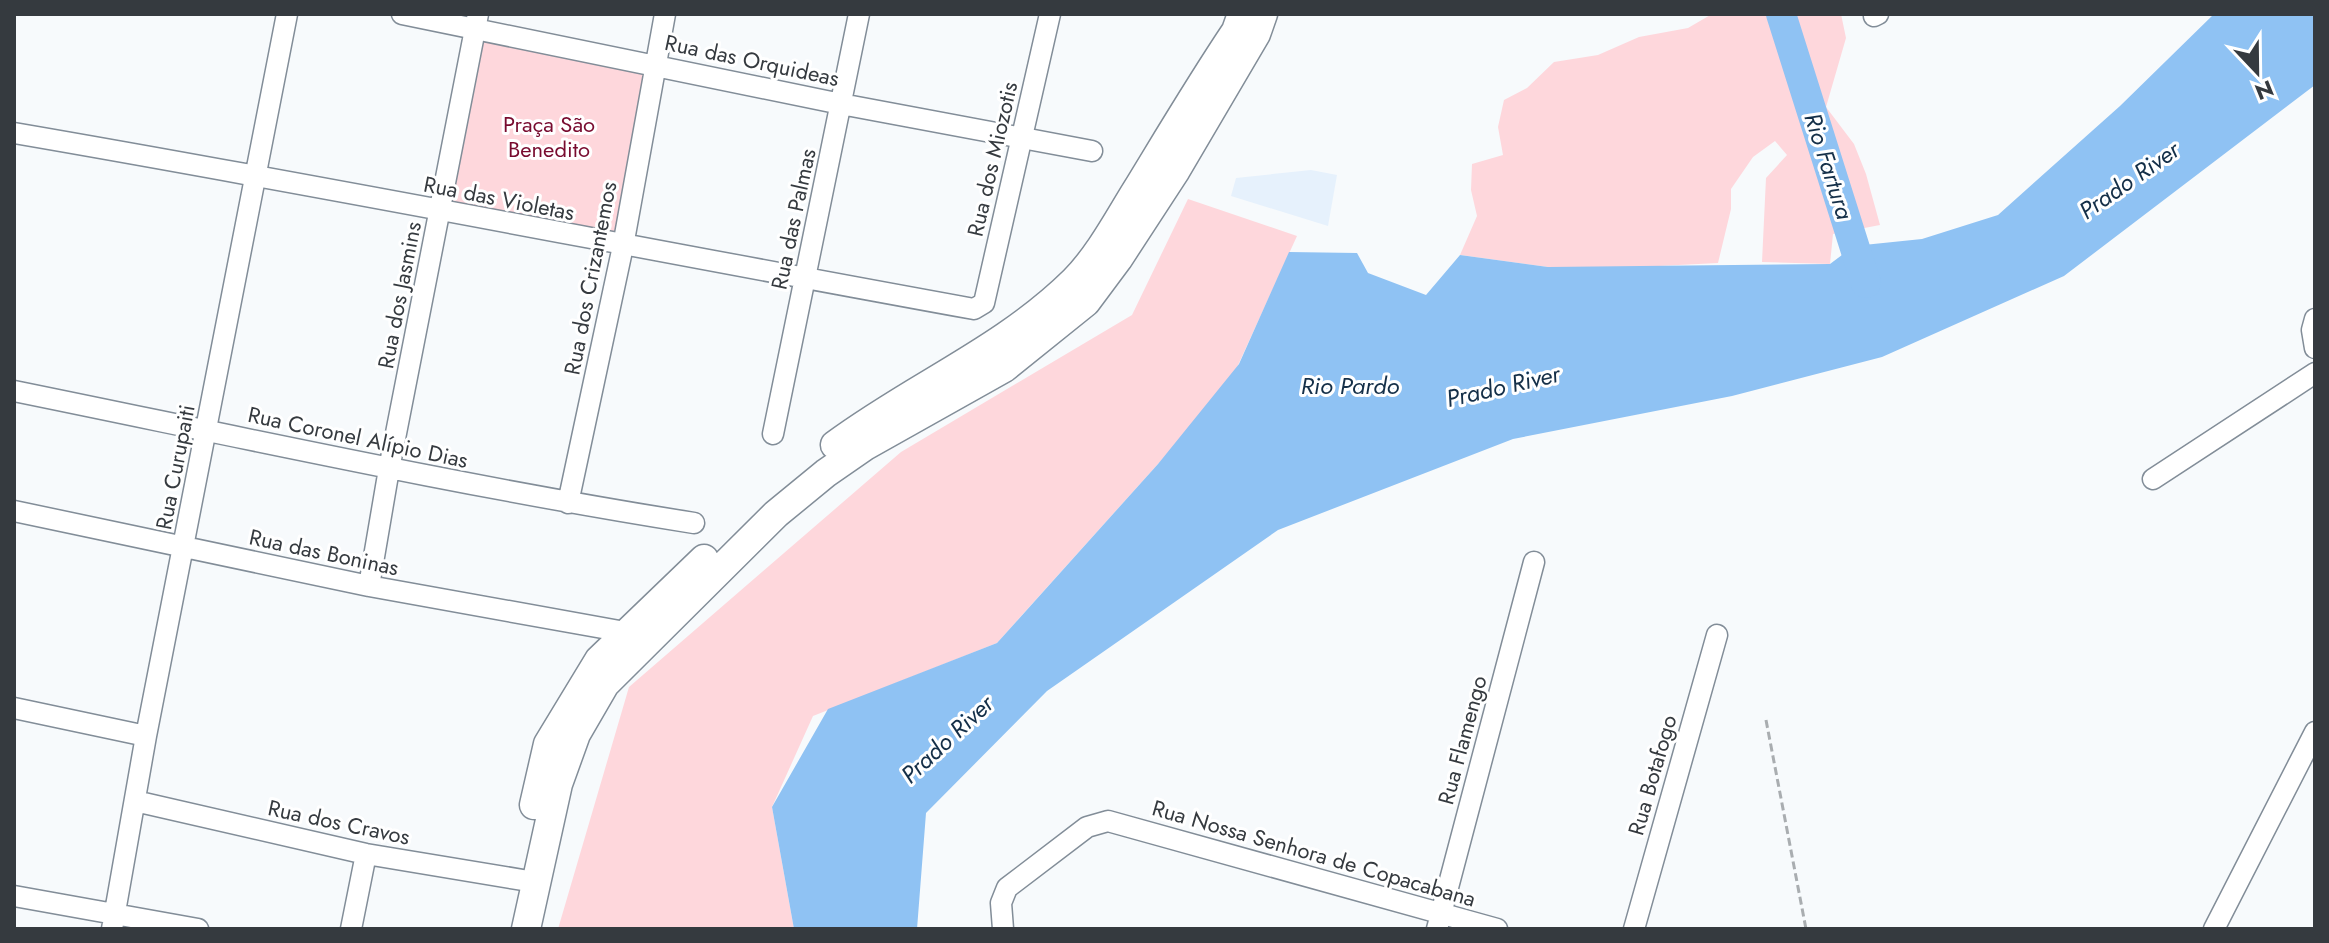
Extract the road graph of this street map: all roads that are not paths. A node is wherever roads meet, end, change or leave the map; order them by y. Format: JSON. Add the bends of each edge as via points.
{"nodes":[{"id":1,"x":287,"y":14,"type":"edge"},
{"id":2,"x":402,"y":14,"type":"edge"},
{"id":3,"x":665,"y":14,"type":"edge"},
{"id":4,"x":859,"y":14,"type":"edge"},
{"id":5,"x":1050,"y":14,"type":"edge"},
{"id":6,"x":1242,"y":14,"type":"edge"},
{"id":7,"x":1263,"y":14,"type":"edge"},
{"id":8,"x":476,"y":22,"type":"edge"},
{"id":9,"x":655,"y":64,"type":"junction"},
{"id":10,"x":841,"y":104,"type":"junction"},
{"id":11,"x":14,"y":133,"type":"edge"},
{"id":12,"x":1021,"y":139,"type":"junction"},
{"id":13,"x":1092,"y":151,"type":"dead end"},
{"id":14,"x":255,"y":174,"type":"junction"},
{"id":15,"x":439,"y":211,"type":"junction"},
{"id":16,"x":623,"y":246,"type":"junction"},
{"id":17,"x":805,"y":279,"type":"junction"},
{"id":18,"x":974,"y":309,"type":"joint"},
{"id":19,"x":2314,"y":321,"type":"edge"},
{"id":20,"x":2315,"y":348,"type":"edge"},
{"id":21,"x":2315,"y":373,"type":"edge"},
{"id":22,"x":14,"y":391,"type":"edge"},
{"id":23,"x":206,"y":430,"type":"junction"},
{"id":24,"x":773,"y":434,"type":"dead end"},
{"id":25,"x":389,"y":469,"type":"junction"},
{"id":26,"x":2153,"y":479,"type":"dead end"},
{"id":27,"x":568,"y":503,"type":"junction"},
{"id":28,"x":14,"y":511,"type":"edge"},
{"id":29,"x":694,"y":523,"type":"dead end"},
{"id":30,"x":185,"y":547,"type":"junction"},
{"id":31,"x":1534,"y":562,"type":"dead end"},
{"id":32,"x":369,"y":586,"type":"junction"},
{"id":33,"x":625,"y":632,"type":"junction"},
{"id":34,"x":1717,"y":635,"type":"dead end"},
{"id":35,"x":14,"y":708,"type":"edge"},
{"id":36,"x":2315,"y":732,"type":"edge"},
{"id":37,"x":146,"y":736,"type":"junction"},
{"id":38,"x":135,"y":801,"type":"junction"},
{"id":39,"x":366,"y":854,"type":"junction"},
{"id":40,"x":527,"y":881,"type":"junction"},
{"id":41,"x":14,"y":896,"type":"edge"},
{"id":42,"x":113,"y":921,"type":"edge"},
{"id":43,"x":1439,"y":921,"type":"edge"},
{"id":44,"x":198,"y":929,"type":"edge"},
{"id":45,"x":351,"y":929,"type":"edge"},
{"id":46,"x":509,"y":929,"type":"edge"},
{"id":47,"x":526,"y":929,"type":"edge"},
{"id":48,"x":1003,"y":929,"type":"edge"},
{"id":49,"x":1497,"y":929,"type":"edge"},
{"id":50,"x":1634,"y":929,"type":"edge"},
{"id":51,"x":2214,"y":929,"type":"edge"}],
"edges":[{"from":1,"to":14,"type":"street","name":"Rua Curupaiti"},
{"from":2,"to":8,"type":"street","name":"Rua das Orquideas"},
{"from":3,"to":9,"type":"street","name":"Rua dos Crizantemos"},
{"from":4,"to":10,"type":"street","name":"Rua das Palmas"},
{"from":5,"to":12,"type":"street","name":"Rua dos Miozotis"},
{"from":6,"to":33,"type":"main road","via":[[1121,216],[1077,278],[1031,320],[872,418],[794,476]]},
{"from":7,"to":40,"type":"main road","via":[[1176,170],[1086,302],[1004,368],[826,473],[776,514],[605,684],[576,734]]},
{"from":8,"to":9,"type":"street","name":"Rua das Orquideas"},
{"from":8,"to":15,"type":"street","name":"Rua dos Jasmins"},
{"from":9,"to":10,"type":"street","name":"Rua das Orquideas"},
{"from":9,"to":16,"type":"street","name":"Rua dos Crizantemos"},
{"from":10,"to":12,"type":"street","name":"Rua das Orquideas"},
{"from":10,"to":17,"type":"street","name":"Rua das Palmas"},
{"from":11,"to":14,"type":"street","name":"Rua das Violetas"},
{"from":12,"to":13,"type":"street","name":"Rua das Orquideas"},
{"from":12,"to":18,"type":"street","name":"Rua dos Miozotis","via":[[984,303]]},
{"from":14,"to":15,"type":"street","name":"Rua das Violetas"},
{"from":14,"to":23,"type":"street","name":"Rua Curupaiti"},
{"from":15,"to":16,"type":"street","name":"Rua das Violetas"},
{"from":15,"to":25,"type":"street","name":"Rua dos Jasmins"},
{"from":16,"to":17,"type":"street","name":"Rua das Violetas"},
{"from":16,"to":27,"type":"street","name":"Rua dos Crizantemos"},
{"from":17,"to":18,"type":"street","name":"Rua das Violetas"},
{"from":17,"to":24,"type":"street","name":"Rua das Palmas"},
{"from":19,"to":20,"type":"street"},
{"from":21,"to":26,"type":"street"},
{"from":22,"to":23,"type":"street","name":"Rua Coronel Alípio Dias"},
{"from":23,"to":25,"type":"street","name":"Rua Coronel Alípio Dias"},
{"from":23,"to":30,"type":"street","name":"Rua Curupaiti"},
{"from":25,"to":27,"type":"street","name":"Rua Coronel Alípio Dias"},
{"from":25,"to":32,"type":"street","name":"Rua dos Jasmins"},
{"from":27,"to":29,"type":"street","name":"Rua Coronel Alípio Dias"},
{"from":28,"to":30,"type":"street","name":"Rua das Boninas"},
{"from":30,"to":32,"type":"street","name":"Rua das Boninas"},
{"from":30,"to":37,"type":"street","name":"Rua Curupaiti"},
{"from":31,"to":43,"type":"street","name":"Rua Flamengo"},
{"from":32,"to":33,"type":"street","name":"Rua das Boninas"},
{"from":33,"to":40,"type":"main road","via":[[599,660],[548,744]]},
{"from":34,"to":50,"type":"street","name":"Rua Botafogo"},
{"from":35,"to":37,"type":"street"},
{"from":36,"to":51,"type":"street"},
{"from":37,"to":38,"type":"street","name":"Rua Curupaiti"},
{"from":38,"to":39,"type":"street","name":"Rua dos Cravos"},
{"from":38,"to":42,"type":"street","name":"Rua Curupaiti"},
{"from":39,"to":40,"type":"street","name":"Rua dos Cravos"},
{"from":39,"to":45,"type":"street"},
{"from":40,"to":46,"type":"main road"},
{"from":40,"to":47,"type":"main road"},
{"from":41,"to":42,"type":"street"},
{"from":42,"to":44,"type":"street"},
{"from":43,"to":48,"type":"street","name":"Rua Nossa Senhora de Copacabana","via":[[1102,821],[1010,885],[1002,899]]},
{"from":43,"to":49,"type":"street","name":"Rua Nossa Senhora de Copacabana"}]}
